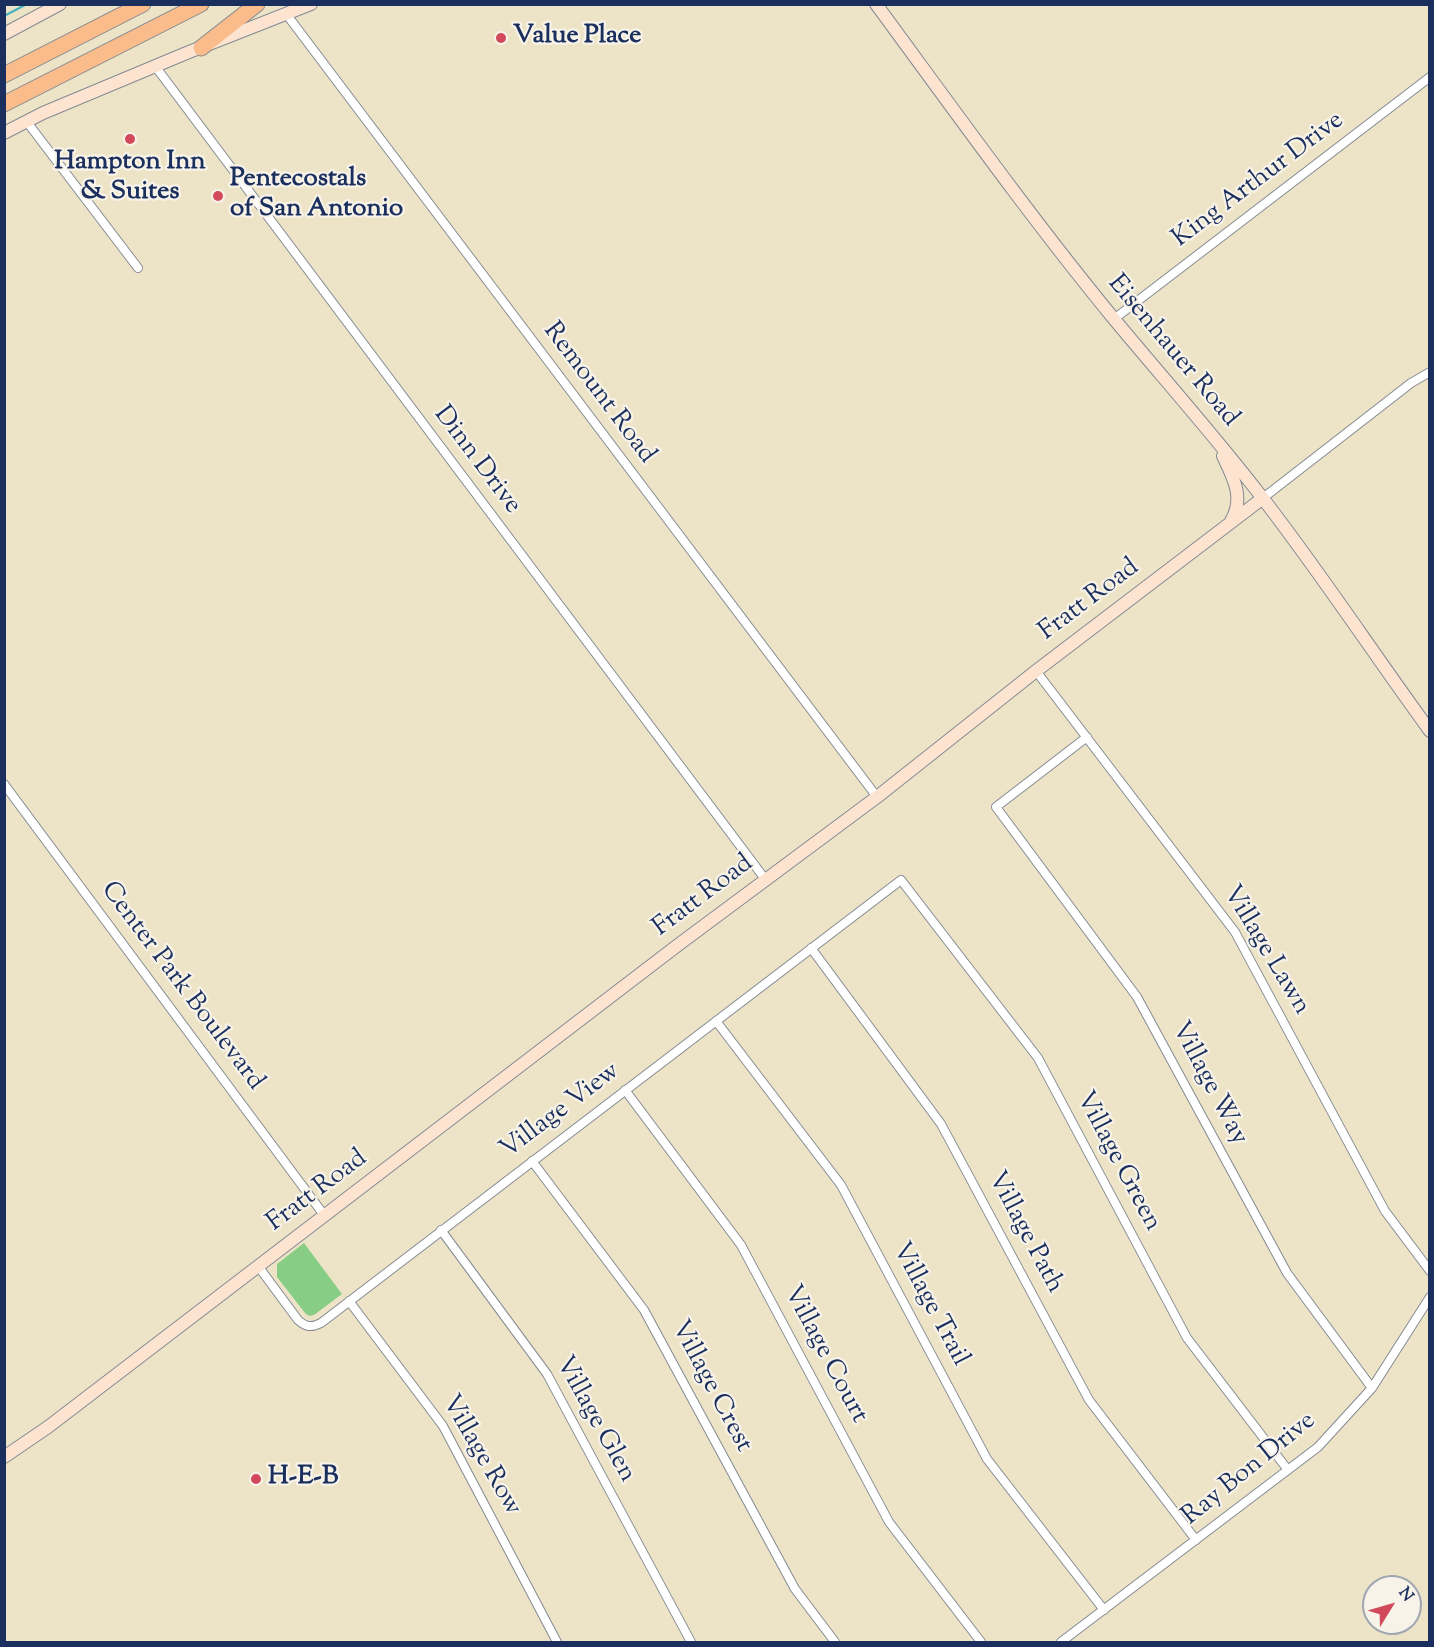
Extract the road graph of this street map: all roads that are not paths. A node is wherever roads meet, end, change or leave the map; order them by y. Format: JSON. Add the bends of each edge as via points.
{"nodes":[{"id":1,"x":60,"y":4,"type":"edge"},
{"id":2,"x":143,"y":4,"type":"edge"},
{"id":3,"x":201,"y":4,"type":"edge"},
{"id":4,"x":257,"y":4,"type":"edge"},
{"id":5,"x":311,"y":4,"type":"edge"},
{"id":6,"x":876,"y":4,"type":"edge"},
{"id":7,"x":286,"y":15,"type":"junction"},
{"id":8,"x":4,"y":34,"type":"edge"},
{"id":9,"x":201,"y":48,"type":"junction"},
{"id":10,"x":155,"y":66,"type":"junction"},
{"id":11,"x":4,"y":75,"type":"edge"},
{"id":12,"x":1430,"y":77,"type":"edge"},
{"id":13,"x":4,"y":104,"type":"edge"},
{"id":14,"x":27,"y":122,"type":"junction"},
{"id":15,"x":4,"y":133,"type":"edge"},
{"id":16,"x":138,"y":268,"type":"dead end"},
{"id":17,"x":1114,"y":319,"type":"junction"},
{"id":18,"x":1430,"y":372,"type":"edge"},
{"id":19,"x":1209,"y":431,"type":"junction"},
{"id":20,"x":1263,"y":498,"type":"junction"},
{"id":21,"x":1228,"y":524,"type":"junction"},
{"id":22,"x":1036,"y":671,"type":"junction"},
{"id":23,"x":1430,"y":730,"type":"edge"},
{"id":24,"x":1087,"y":737,"type":"junction"},
{"id":25,"x":4,"y":784,"type":"edge"},
{"id":26,"x":877,"y":797,"type":"junction"},
{"id":27,"x":765,"y":879,"type":"junction"},
{"id":28,"x":901,"y":880,"type":"joint"},
{"id":29,"x":811,"y":948,"type":"junction"},
{"id":30,"x":716,"y":1021,"type":"junction"},
{"id":31,"x":625,"y":1090,"type":"junction"},
{"id":32,"x":532,"y":1161,"type":"junction"},
{"id":33,"x":324,"y":1215,"type":"junction"},
{"id":34,"x":441,"y":1230,"type":"junction"},
{"id":35,"x":258,"y":1266,"type":"junction"},
{"id":36,"x":1430,"y":1271,"type":"edge"},
{"id":37,"x":1430,"y":1297,"type":"edge"},
{"id":38,"x":349,"y":1301,"type":"junction"},
{"id":39,"x":1372,"y":1388,"type":"junction"},
{"id":40,"x":4,"y":1457,"type":"edge"},
{"id":41,"x":1288,"y":1470,"type":"junction"},
{"id":42,"x":1196,"y":1540,"type":"junction"},
{"id":43,"x":1104,"y":1610,"type":"junction"},
{"id":44,"x":557,"y":1642,"type":"edge"},
{"id":45,"x":691,"y":1642,"type":"edge"},
{"id":46,"x":835,"y":1642,"type":"edge"},
{"id":47,"x":981,"y":1642,"type":"edge"},
{"id":48,"x":1061,"y":1642,"type":"edge"}],
"edges":[{"from":1,"to":8,"type":"street"},
{"from":2,"to":11,"type":"highway"},
{"from":3,"to":13,"type":"highway"},
{"from":4,"to":9,"type":"highway"},
{"from":5,"to":7,"type":"street"},
{"from":6,"to":17,"type":"street","name":"Eisenhauer Road"},
{"from":7,"to":9,"type":"street"},
{"from":7,"to":26,"type":"street","name":"Remount Road"},
{"from":9,"to":10,"type":"street"},
{"from":10,"to":14,"type":"street"},
{"from":10,"to":27,"type":"street","name":"Dinn Drive"},
{"from":12,"to":17,"type":"street","name":"King Arthur Drive"},
{"from":14,"to":15,"type":"street"},
{"from":14,"to":16,"type":"street"},
{"from":17,"to":19,"type":"street","name":"Eisenhauer Road"},
{"from":18,"to":20,"type":"street","name":"Fratt Road"},
{"from":19,"to":20,"type":"street","name":"Eisenhauer Road"},
{"from":19,"to":21,"type":"street","via":[[1237,488],[1237,508]]},
{"from":20,"to":21,"type":"street","name":"Fratt Road"},
{"from":20,"to":23,"type":"street","name":"Eisenhauer Road"},
{"from":21,"to":22,"type":"street","name":"Fratt Road"},
{"from":22,"to":24,"type":"street","name":"Village Lawn"},
{"from":22,"to":26,"type":"street","name":"Fratt Road"},
{"from":24,"to":36,"type":"street","name":"Village Lawn","via":[[1235,932],[1385,1211]]},
{"from":24,"to":39,"type":"street","name":"Village Way","via":[[996,807],[1137,997],[1287,1273]]},
{"from":25,"to":33,"type":"street","name":"Center Park Boulevard"},
{"from":26,"to":27,"type":"street","name":"Fratt Road"},
{"from":27,"to":33,"type":"street","name":"Fratt Road"},
{"from":28,"to":29,"type":"street","name":"Village View"},
{"from":28,"to":41,"type":"street","name":"Village Green","via":[[1038,1058],[1187,1338]]},
{"from":29,"to":30,"type":"street","name":"Village View"},
{"from":29,"to":42,"type":"street","name":"Village Path","via":[[941,1124],[1089,1400]]},
{"from":30,"to":31,"type":"street","name":"Village View"},
{"from":30,"to":43,"type":"street","name":"Village Trail","via":[[841,1185],[987,1459]]},
{"from":31,"to":32,"type":"street","name":"Village View"},
{"from":31,"to":47,"type":"street","name":"Village Court","via":[[741,1245],[889,1522]]},
{"from":32,"to":34,"type":"street","name":"Village View"},
{"from":32,"to":46,"type":"street","name":"Village Crest","via":[[644,1310],[795,1589]]},
{"from":33,"to":35,"type":"street","name":"Fratt Road"},
{"from":34,"to":38,"type":"street","name":"Village View"},
{"from":34,"to":45,"type":"street","name":"Village Glen","via":[[547,1374]]},
{"from":35,"to":38,"type":"street","name":"Village View","via":[[306,1326],[321,1323]]},
{"from":35,"to":40,"type":"street","name":"Fratt Road"},
{"from":37,"to":39,"type":"street","name":"Ray Bon Drive"},
{"from":38,"to":44,"type":"street","name":"Village Row","via":[[443,1426]]},
{"from":39,"to":41,"type":"street","name":"Ray Bon Drive","via":[[1318,1447]]},
{"from":41,"to":42,"type":"street","name":"Ray Bon Drive"},
{"from":42,"to":43,"type":"street","name":"Ray Bon Drive"},
{"from":43,"to":48,"type":"street","name":"Ray Bon Drive"}]}
